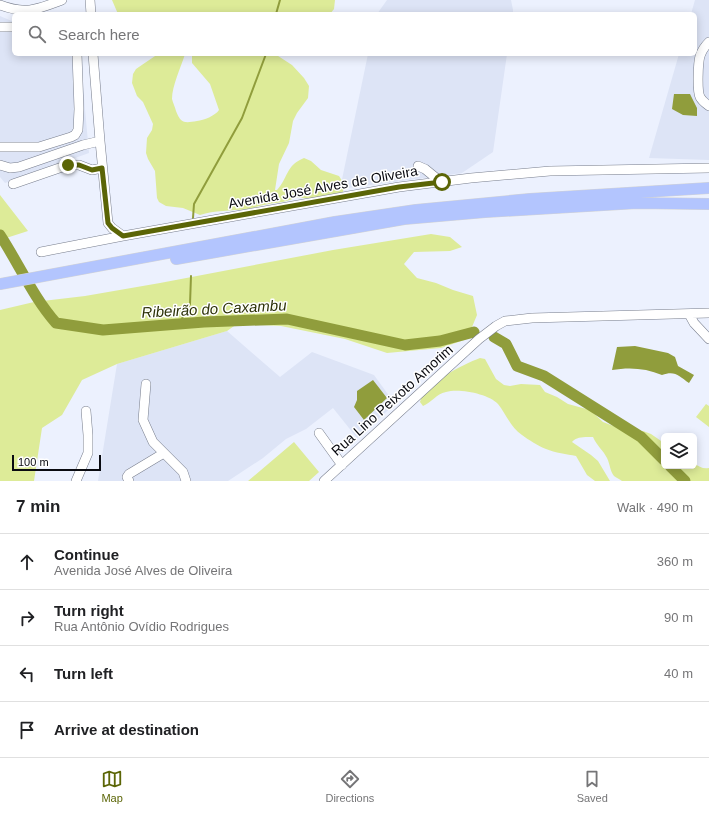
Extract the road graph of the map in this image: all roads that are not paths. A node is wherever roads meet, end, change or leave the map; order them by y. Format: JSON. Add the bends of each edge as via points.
{"nodes":[{"id":1,"x":62,"y":0,"type":"edge"},
{"id":2,"x":90,"y":0,"type":"edge"},
{"id":3,"x":0,"y":5,"type":"edge"},
{"id":4,"x":91,"y":12,"type":"edge"},
{"id":5,"x":0,"y":27,"type":"edge"},
{"id":6,"x":12,"y":27,"type":"edge"},
{"id":7,"x":709,"y":42,"type":"edge"},
{"id":8,"x":77,"y":56,"type":"edge"},
{"id":9,"x":94,"y":56,"type":"edge"},
{"id":10,"x":709,"y":106,"type":"edge"},
{"id":11,"x":100,"y":142,"type":"junction"},
{"id":12,"x":0,"y":148,"type":"edge"},
{"id":13,"x":0,"y":165,"type":"edge"},
{"id":14,"x":418,"y":166,"type":"dead end"},
{"id":15,"x":102,"y":168,"type":"junction"},
{"id":16,"x":709,"y":168,"type":"edge"},
{"id":17,"x":442,"y":182,"type":"junction"},
{"id":18,"x":14,"y":184,"type":"dead end"},
{"id":19,"x":709,"y":188,"type":"edge"},
{"id":20,"x":709,"y":204,"type":"edge"},
{"id":21,"x":123,"y":236,"type":"junction"},
{"id":22,"x":41,"y":252,"type":"dead end"},
{"id":23,"x":44,"y":279,"type":"junction"},
{"id":24,"x":0,"y":284,"type":"edge"},
{"id":25,"x":16,"y":285,"type":"junction"},
{"id":26,"x":0,"y":292,"type":"edge"},
{"id":27,"x":709,"y":313,"type":"edge"},
{"id":28,"x":689,"y":314,"type":"junction"},
{"id":29,"x":709,"y":339,"type":"edge"},
{"id":30,"x":146,"y":384,"type":"dead end"},
{"id":31,"x":86,"y":411,"type":"dead end"},
{"id":32,"x":319,"y":434,"type":"dead end"},
{"id":33,"x":164,"y":453,"type":"junction"},
{"id":34,"x":342,"y":464,"type":"junction"},
{"id":35,"x":76,"y":481,"type":"edge"},
{"id":36,"x":129,"y":481,"type":"edge"},
{"id":37,"x":185,"y":481,"type":"edge"},
{"id":38,"x":324,"y":481,"type":"edge"}],
"edges":[{"from":1,"to":3,"type":"street","via":[[27,11]]},
{"from":2,"to":4,"type":"street"},
{"from":5,"to":6,"type":"street"},
{"from":7,"to":10,"type":"street","via":[[700,56],[698,89],[700,98]]},
{"from":8,"to":12,"type":"street","via":[[79,108],[78,130],[75,135],[39,147]]},
{"from":9,"to":11,"type":"street"},
{"from":11,"to":13,"type":"street","via":[[83,145],[19,167]]},
{"from":11,"to":15,"type":"street"},
{"from":14,"to":17,"type":"street"},
{"from":15,"to":18,"type":"street","via":[[92,170],[79,165],[68,165]]},
{"from":15,"to":21,"type":"street","via":[[108,223]]},
{"from":16,"to":17,"type":"street","name":"Avenida José Alves de Oliveira","via":[[550,171]]},
{"from":17,"to":21,"type":"street","name":"Avenida José Alves de Oliveira","via":[[399,187]]},
{"from":19,"to":23,"type":"main road","via":[[416,210],[335,222]]},
{"from":20,"to":23,"type":"main road","via":[[637,203],[404,219]]},
{"from":21,"to":22,"type":"street","name":"Avenida José Alves de Oliveira"},
{"from":23,"to":25,"type":"main road"},
{"from":24,"to":25,"type":"main road"},
{"from":25,"to":26,"type":"main road"},
{"from":27,"to":28,"type":"street","name":"Rua Lino Peixoto Amorim"},
{"from":28,"to":29,"type":"street"},
{"from":28,"to":34,"type":"street","name":"Rua Lino Peixoto Amorim","via":[[505,321],[479,339]]},
{"from":30,"to":33,"type":"street","via":[[143,420],[153,442]]},
{"from":31,"to":35,"type":"street","via":[[88,453]]},
{"from":32,"to":34,"type":"street"},
{"from":33,"to":36,"type":"street","via":[[129,474]]},
{"from":33,"to":37,"type":"street","via":[[184,472]]},
{"from":34,"to":38,"type":"street","name":"Rua Lino Peixoto Amorim"}]}
